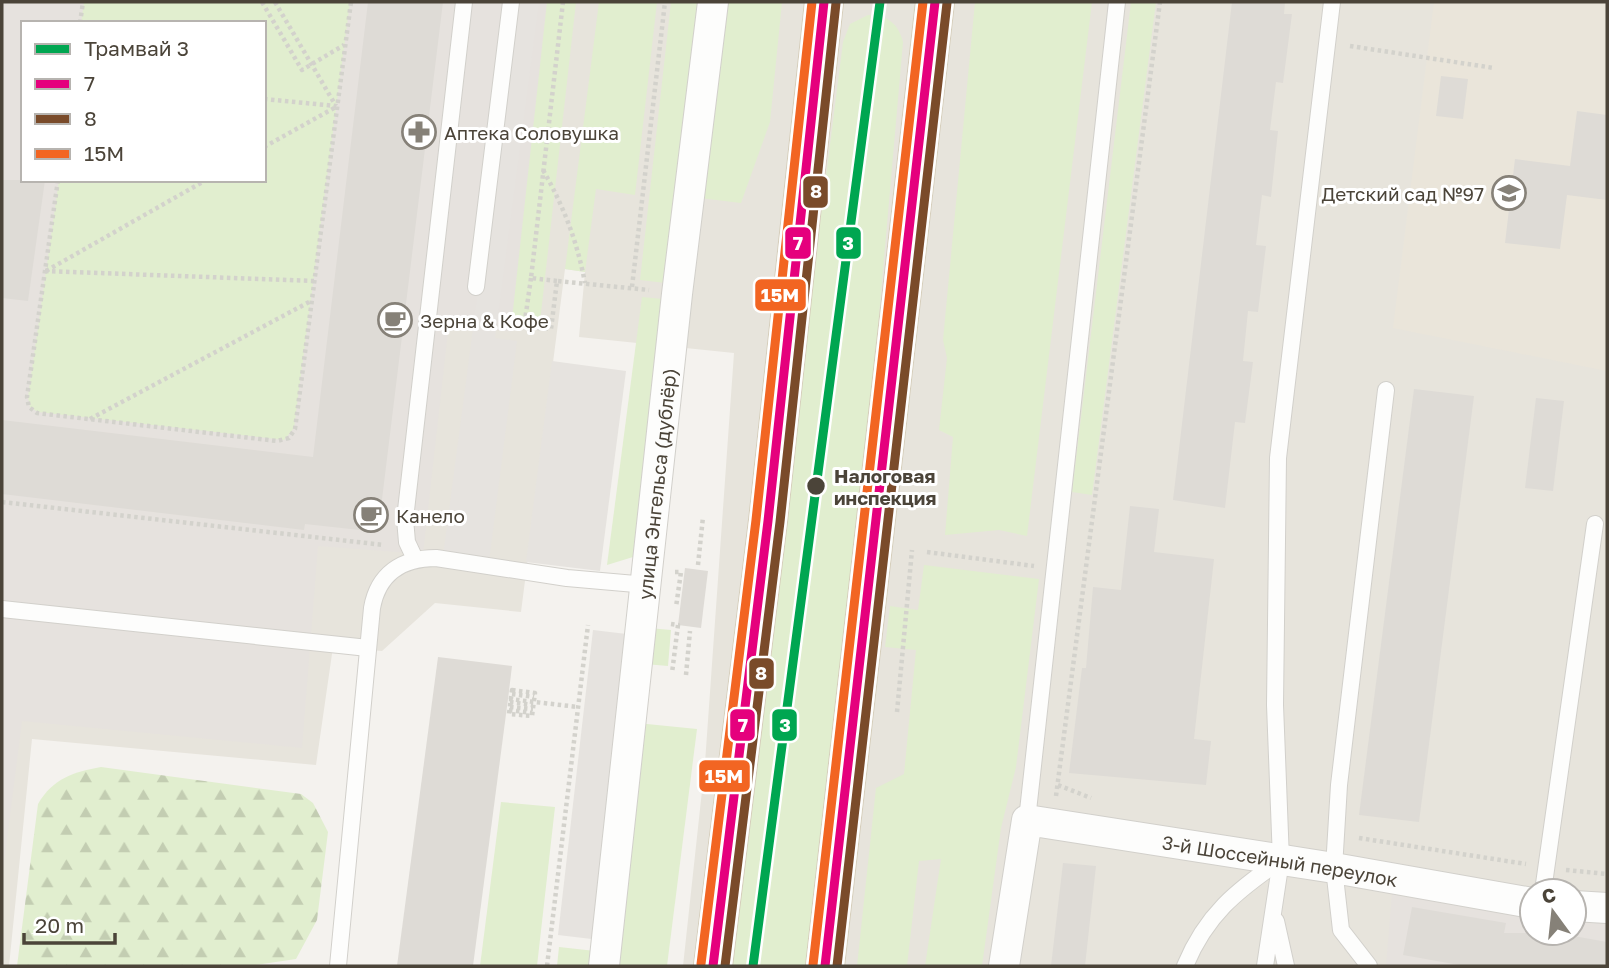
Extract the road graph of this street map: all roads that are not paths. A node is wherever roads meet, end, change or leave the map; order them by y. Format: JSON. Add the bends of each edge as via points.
{"nodes":[{"id":1,"x":464,"y":2,"type":"edge"},
{"id":2,"x":511,"y":2,"type":"edge"},
{"id":3,"x":713,"y":2,"type":"edge"},
{"id":4,"x":824,"y":2,"type":"edge"},
{"id":5,"x":935,"y":2,"type":"edge"},
{"id":6,"x":1117,"y":2,"type":"edge"},
{"id":7,"x":1332,"y":2,"type":"edge"},
{"id":8,"x":476,"y":287,"type":"dead end"},
{"id":9,"x":1386,"y":390,"type":"dead end"},
{"id":10,"x":1595,"y":524,"type":"dead end"},
{"id":11,"x":415,"y":559,"type":"junction"},
{"id":12,"x":647,"y":585,"type":"junction"},
{"id":13,"x":2,"y":609,"type":"edge"},
{"id":14,"x":368,"y":648,"type":"junction"},
{"id":15,"x":1040,"y":821,"type":"junction"},
{"id":16,"x":1281,"y":860,"type":"junction"},
{"id":17,"x":1334,"y":868,"type":"junction"},
{"id":18,"x":1545,"y":877,"type":"edge"},
{"id":19,"x":1518,"y":901,"type":"edge"},
{"id":20,"x":1275,"y":902,"type":"junction"},
{"id":21,"x":1588,"y":907,"type":"edge"},
{"id":22,"x":1607,"y":908,"type":"edge"},
{"id":23,"x":338,"y":966,"type":"edge"},
{"id":24,"x":604,"y":966,"type":"edge"},
{"id":25,"x":713,"y":966,"type":"edge"},
{"id":26,"x":825,"y":966,"type":"edge"},
{"id":27,"x":1004,"y":966,"type":"edge"},
{"id":28,"x":1185,"y":966,"type":"edge"},
{"id":29,"x":1265,"y":966,"type":"edge"},
{"id":30,"x":1286,"y":966,"type":"edge"},
{"id":31,"x":1368,"y":966,"type":"edge"}],
"edges":[{"from":1,"to":11,"type":"lane","via":[[405,519]]},
{"from":2,"to":8,"type":"lane"},
{"from":3,"to":12,"type":"street","name":"улица Энгельса (дублёр)"},
{"from":4,"to":25,"type":"main road","via":[[768,521]]},
{"from":5,"to":26,"type":"main road"},
{"from":6,"to":15,"type":"lane","via":[[1053,568]]},
{"from":7,"to":16,"type":"lane","via":[[1278,458],[1275,705]]},
{"from":9,"to":17,"type":"lane","via":[[1339,785]]},
{"from":10,"to":18,"type":"lane"},
{"from":11,"to":12,"type":"lane","via":[[448,559]]},
{"from":11,"to":14,"type":"lane","via":[[388,572],[377,587]]},
{"from":12,"to":24,"type":"street","name":"улица Энгельса (дублёр)"},
{"from":13,"to":14,"type":"lane"},
{"from":14,"to":23,"type":"lane"},
{"from":15,"to":16,"type":"street","name":"3-й Шоссейный переулок"},
{"from":15,"to":27,"type":"street"},
{"from":16,"to":17,"type":"street","name":"3-й Шоссейный переулок"},
{"from":16,"to":20,"type":"lane"},
{"from":16,"to":28,"type":"lane","via":[[1242,887],[1212,916]]},
{"from":17,"to":19,"type":"street","name":"3-й Шоссейный переулок"},
{"from":17,"to":31,"type":"lane","via":[[1341,930]]},
{"from":20,"to":29,"type":"lane"},
{"from":20,"to":30,"type":"lane","via":[[1276,930]]},
{"from":21,"to":22,"type":"street"}]}
